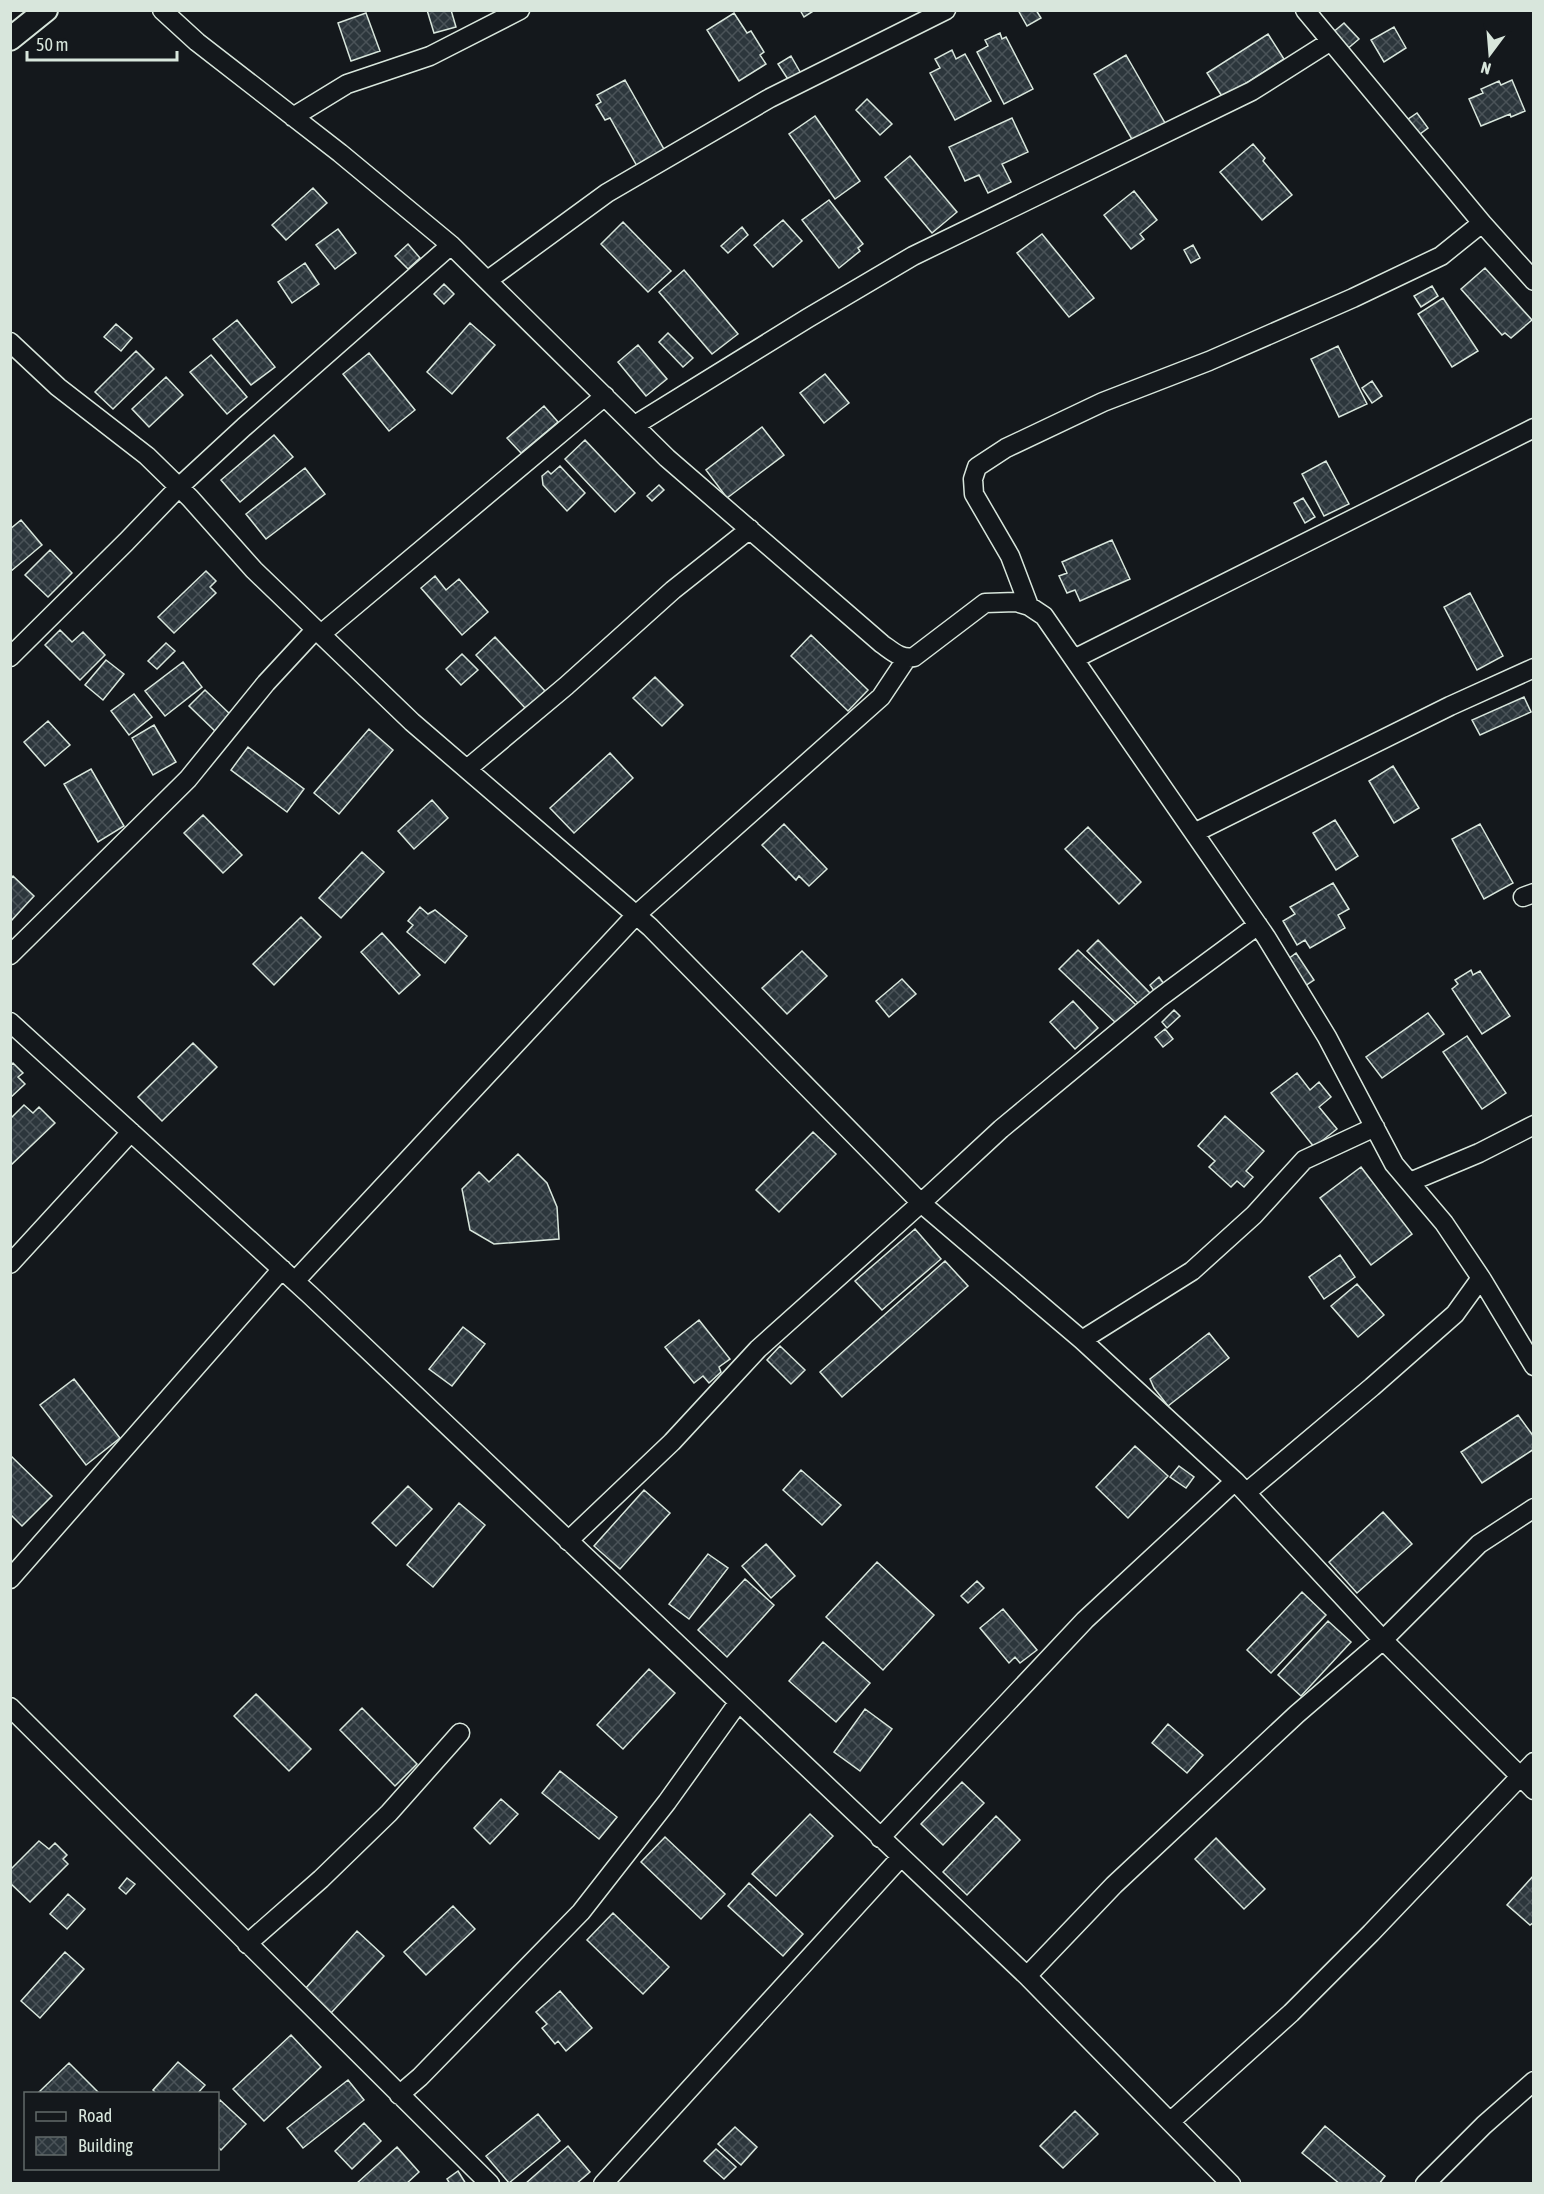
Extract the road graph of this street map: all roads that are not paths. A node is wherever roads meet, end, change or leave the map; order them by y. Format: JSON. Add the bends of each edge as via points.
{"nodes":[{"id":1,"x":46,"y":10,"type":"edge"},
{"id":2,"x":162,"y":10,"type":"edge"},
{"id":3,"x":520,"y":10,"type":"edge"},
{"id":4,"x":946,"y":10,"type":"edge"},
{"id":5,"x":1305,"y":10,"type":"edge"},
{"id":6,"x":10,"y":39,"type":"edge"},
{"id":7,"x":1331,"y":41,"type":"junction"},
{"id":8,"x":293,"y":117,"type":"junction"},
{"id":9,"x":1482,"y":223,"type":"junction"},
{"id":10,"x":451,"y":244,"type":"junction"},
{"id":11,"x":488,"y":280,"type":"junction"},
{"id":12,"x":1533,"y":281,"type":"edge"},
{"id":13,"x":10,"y":342,"type":"edge"},
{"id":14,"x":605,"y":396,"type":"junction"},
{"id":15,"x":634,"y":425,"type":"junction"},
{"id":16,"x":1533,"y":428,"type":"edge"},
{"id":17,"x":179,"y":487,"type":"junction"},
{"id":18,"x":750,"y":529,"type":"junction"},
{"id":19,"x":1029,"y":606,"type":"junction"},
{"id":20,"x":318,"y":632,"type":"junction"},
{"id":21,"x":10,"y":657,"type":"edge"},
{"id":22,"x":907,"y":658,"type":"junction"},
{"id":23,"x":1074,"y":659,"type":"junction"},
{"id":24,"x":1533,"y":668,"type":"edge"},
{"id":25,"x":467,"y":769,"type":"junction"},
{"id":26,"x":1194,"y":833,"type":"junction"},
{"id":27,"x":636,"y":915,"type":"junction"},
{"id":28,"x":1258,"y":925,"type":"junction"},
{"id":29,"x":10,"y":956,"type":"edge"},
{"id":30,"x":10,"y":1022,"type":"edge"},
{"id":31,"x":1533,"y":1125,"type":"edge"},
{"id":32,"x":1375,"y":1127,"type":"junction"},
{"id":33,"x":131,"y":1132,"type":"junction"},
{"id":34,"x":1410,"y":1182,"type":"junction"},
{"id":35,"x":921,"y":1203,"type":"junction"},
{"id":36,"x":10,"y":1264,"type":"edge"},
{"id":37,"x":289,"y":1275,"type":"junction"},
{"id":38,"x":1481,"y":1278,"type":"junction"},
{"id":39,"x":1082,"y":1340,"type":"junction"},
{"id":40,"x":1533,"y":1366,"type":"edge"},
{"id":41,"x":1241,"y":1487,"type":"junction"},
{"id":42,"x":1533,"y":1508,"type":"edge"},
{"id":43,"x":568,"y":1541,"type":"junction"},
{"id":44,"x":10,"y":1579,"type":"edge"},
{"id":45,"x":1383,"y":1640,"type":"junction"},
{"id":46,"x":738,"y":1703,"type":"junction"},
{"id":47,"x":10,"y":1707,"type":"edge"},
{"id":48,"x":460,"y":1733,"type":"dead end"},
{"id":49,"x":1533,"y":1762,"type":"edge"},
{"id":50,"x":1519,"y":1776,"type":"junction"},
{"id":51,"x":1533,"y":1790,"type":"edge"},
{"id":52,"x":880,"y":1838,"type":"junction"},
{"id":53,"x":901,"y":1857,"type":"junction"},
{"id":54,"x":247,"y":1944,"type":"junction"},
{"id":55,"x":1027,"y":1976,"type":"junction"},
{"id":56,"x":1533,"y":2081,"type":"edge"},
{"id":57,"x":399,"y":2095,"type":"junction"},
{"id":58,"x":1170,"y":2122,"type":"junction"},
{"id":59,"x":1220,"y":2180,"type":"edge"},
{"id":60,"x":490,"y":2184,"type":"edge"},
{"id":61,"x":603,"y":2184,"type":"edge"},
{"id":62,"x":1425,"y":2184,"type":"edge"}],
"edges":[{"from":1,"to":6,"type":"street"},
{"from":2,"to":8,"type":"street"},
{"from":3,"to":8,"type":"street","via":[[430,57],[347,84]]},
{"from":4,"to":11,"type":"street","via":[[770,98],[607,193]]},
{"from":5,"to":7,"type":"street"},
{"from":7,"to":9,"type":"street"},
{"from":7,"to":15,"type":"street","via":[[1252,91],[913,256]]},
{"from":8,"to":10,"type":"street"},
{"from":9,"to":12,"type":"street"},
{"from":9,"to":19,"type":"street","via":[[1441,256],[1209,362],[1103,402],[1006,448],[977,467],[973,479],[975,494],[1010,556]]},
{"from":10,"to":11,"type":"street"},
{"from":10,"to":17,"type":"street"},
{"from":11,"to":14,"type":"street"},
{"from":13,"to":17,"type":"street"},
{"from":14,"to":15,"type":"street"},
{"from":14,"to":20,"type":"street"},
{"from":15,"to":18,"type":"street"},
{"from":16,"to":23,"type":"street"},
{"from":17,"to":20,"type":"street","via":[[254,570]]},
{"from":17,"to":21,"type":"street"},
{"from":18,"to":22,"type":"street","via":[[882,644]]},
{"from":18,"to":25,"type":"street","via":[[673,590]]},
{"from":19,"to":22,"type":"street","via":[[1016,602],[985,603],[914,657]]},
{"from":19,"to":23,"type":"street","via":[[1044,616]]},
{"from":20,"to":25,"type":"street"},
{"from":20,"to":29,"type":"street","via":[[266,683],[188,779]]},
{"from":22,"to":27,"type":"street","via":[[881,697]]},
{"from":23,"to":26,"type":"street"},
{"from":24,"to":26,"type":"street"},
{"from":25,"to":27,"type":"street"},
{"from":26,"to":28,"type":"street"},
{"from":27,"to":35,"type":"street"},
{"from":27,"to":37,"type":"street"},
{"from":28,"to":32,"type":"street","via":[[1328,1037]]},
{"from":28,"to":35,"type":"street","via":[[1150,1005],[1000,1129]]},
{"from":30,"to":33,"type":"street"},
{"from":31,"to":34,"type":"street"},
{"from":32,"to":34,"type":"street","via":[[1394,1164]]},
{"from":32,"to":39,"type":"street","via":[[1304,1160],[1254,1215],[1192,1272]]},
{"from":33,"to":36,"type":"street"},
{"from":33,"to":37,"type":"street"},
{"from":34,"to":38,"type":"street"},
{"from":35,"to":39,"type":"street"},
{"from":35,"to":43,"type":"street","via":[[758,1349],[672,1442]]},
{"from":37,"to":43,"type":"street"},
{"from":37,"to":44,"type":"street"},
{"from":38,"to":40,"type":"street"},
{"from":38,"to":41,"type":"street","via":[[1455,1314],[1363,1395]]},
{"from":39,"to":41,"type":"street"},
{"from":41,"to":45,"type":"street"},
{"from":41,"to":52,"type":"street","via":[[1086,1620]]},
{"from":42,"to":45,"type":"street","via":[[1479,1544]]},
{"from":43,"to":46,"type":"street"},
{"from":45,"to":50,"type":"street"},
{"from":45,"to":55,"type":"street","via":[[1114,1885]]},
{"from":46,"to":52,"type":"street"},
{"from":46,"to":57,"type":"street","via":[[581,1912]]},
{"from":47,"to":54,"type":"street"},
{"from":48,"to":54,"type":"street","via":[[389,1813]]},
{"from":49,"to":50,"type":"street"},
{"from":50,"to":51,"type":"street"},
{"from":50,"to":58,"type":"street","via":[[1291,2013]]},
{"from":52,"to":53,"type":"street"},
{"from":53,"to":55,"type":"street"},
{"from":53,"to":61,"type":"street"},
{"from":54,"to":57,"type":"street"},
{"from":55,"to":58,"type":"street"},
{"from":56,"to":62,"type":"street"},
{"from":57,"to":60,"type":"street"},
{"from":58,"to":59,"type":"street"}]}
